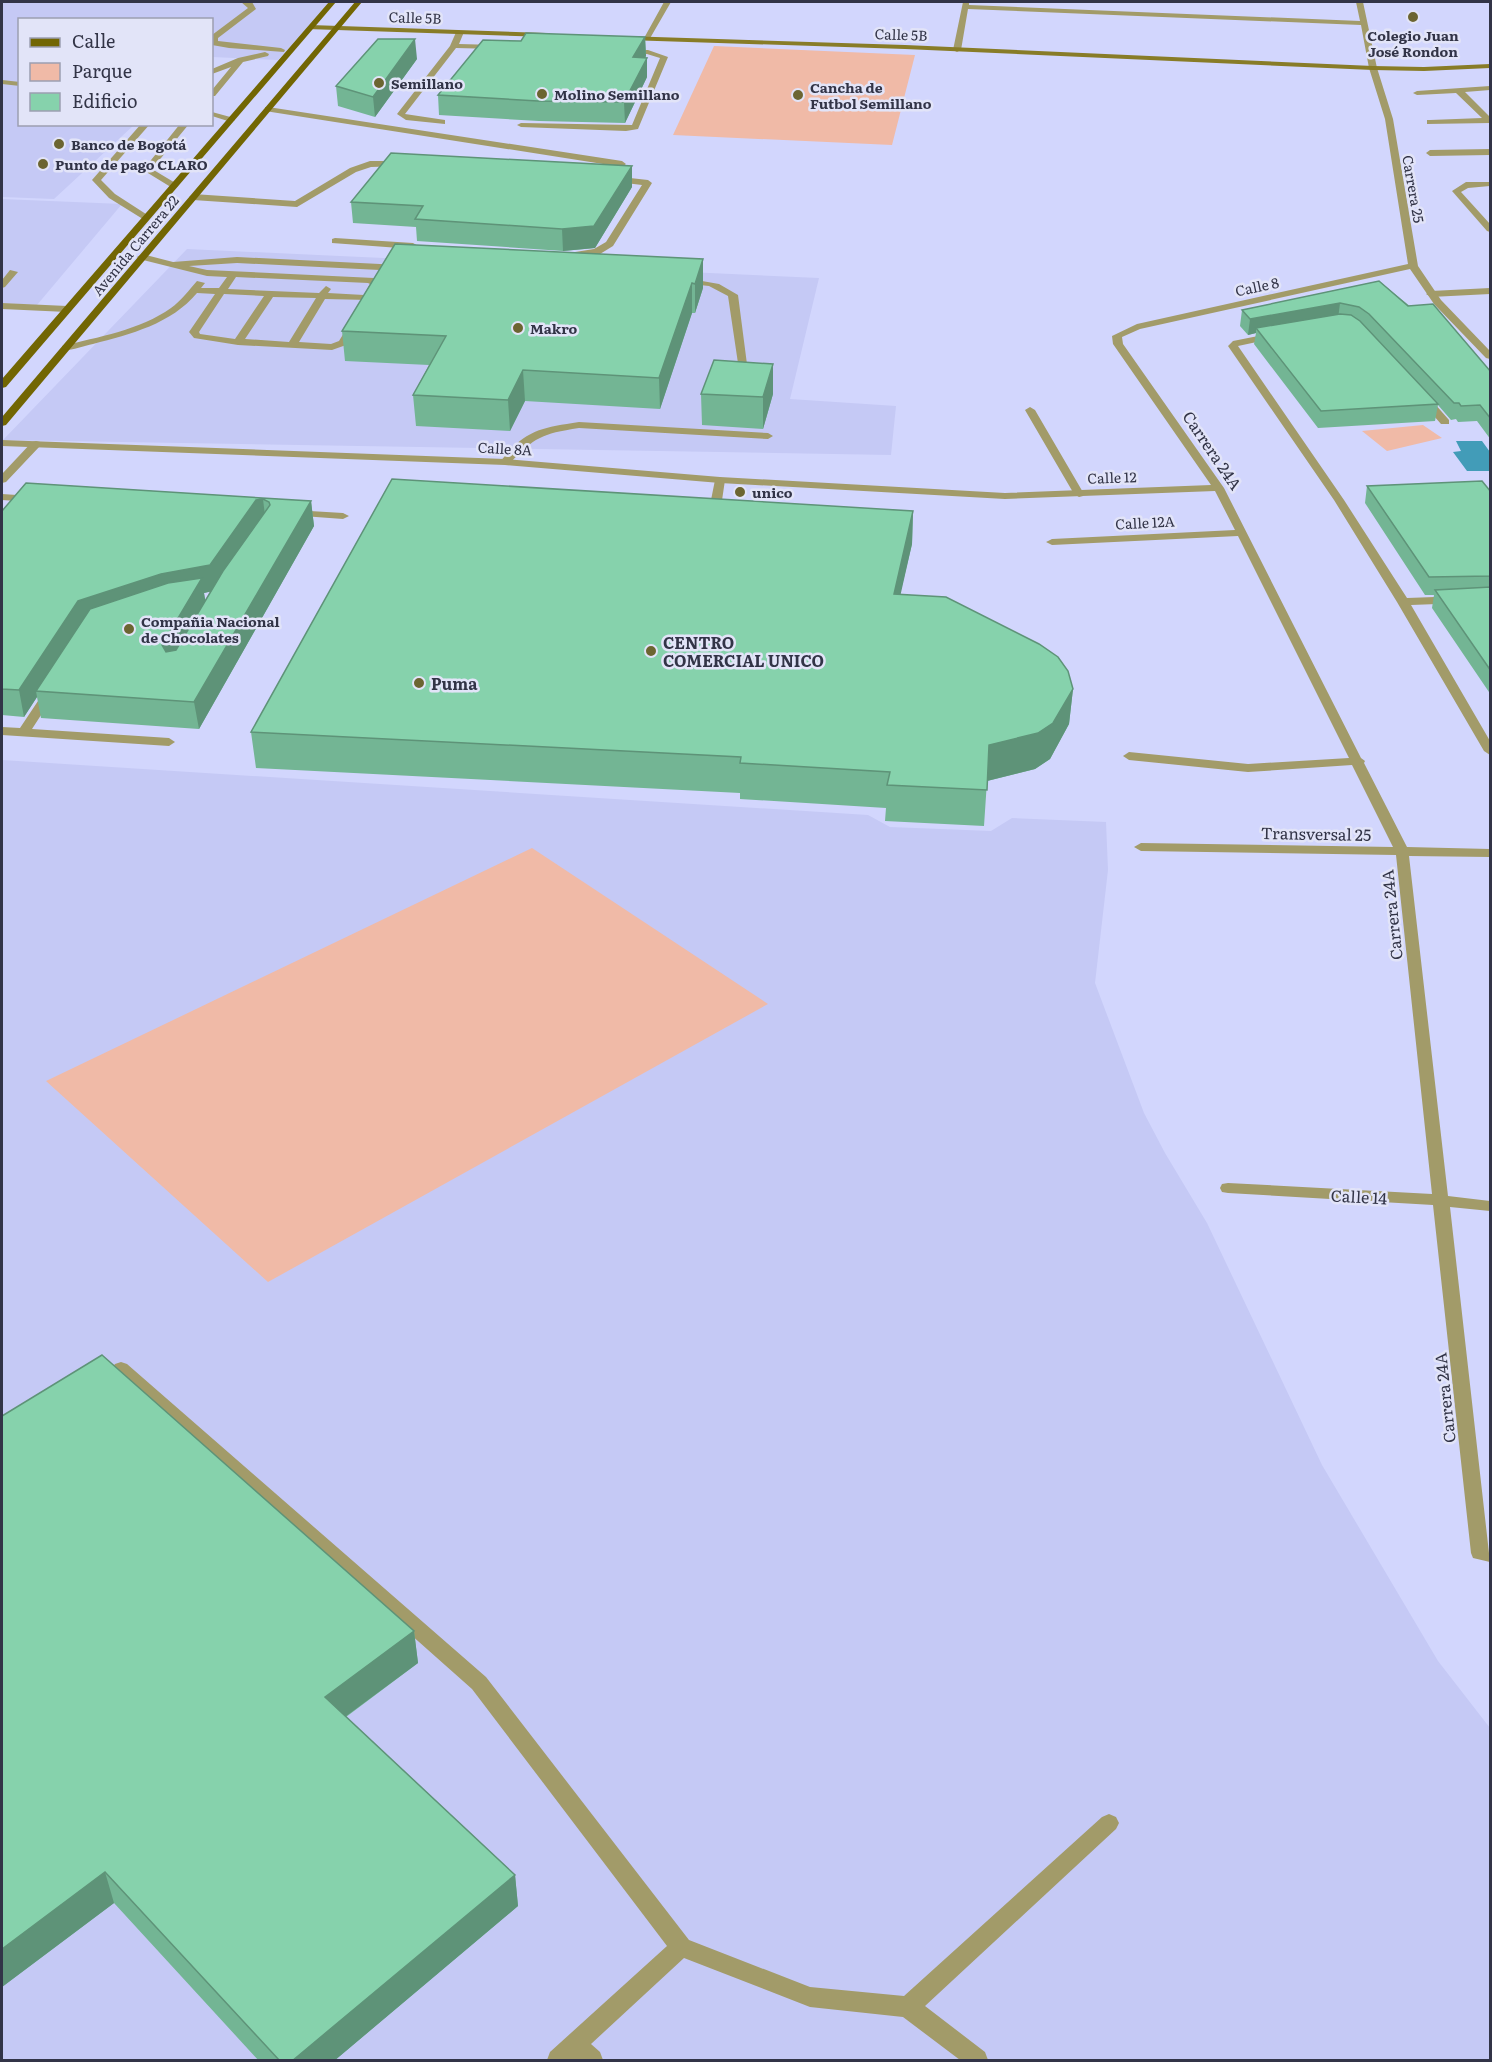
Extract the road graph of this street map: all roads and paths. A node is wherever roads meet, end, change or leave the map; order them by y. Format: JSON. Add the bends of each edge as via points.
{"nodes":[{"id":1,"x":244,"y":2,"type":"edge"},
{"id":2,"x":332,"y":2,"type":"edge"},
{"id":3,"x":358,"y":2,"type":"edge"},
{"id":4,"x":667,"y":2,"type":"edge"},
{"id":5,"x":1360,"y":2,"type":"edge"},
{"id":6,"x":965,"y":4,"type":"edge"},
{"id":7,"x":1364,"y":23,"type":"junction"},
{"id":8,"x":310,"y":27,"type":"junction"},
{"id":9,"x":335,"y":27,"type":"junction"},
{"id":10,"x":460,"y":32,"type":"junction"},
{"id":11,"x":553,"y":35,"type":"edge"},
{"id":12,"x":623,"y":37,"type":"edge"},
{"id":13,"x":646,"y":38,"type":"junction"},
{"id":14,"x":295,"y":46,"type":"junction"},
{"id":15,"x":454,"y":46,"type":"junction"},
{"id":16,"x":511,"y":48,"type":"edge"},
{"id":17,"x":281,"y":50,"type":"junction"},
{"id":18,"x":957,"y":50,"type":"junction"},
{"id":19,"x":614,"y":51,"type":"edge"},
{"id":20,"x":241,"y":60,"type":"junction"},
{"id":21,"x":1491,"y":66,"type":"edge"},
{"id":22,"x":1373,"y":68,"type":"junction"},
{"id":23,"x":213,"y":72,"type":"edge"},
{"id":24,"x":18,"y":77,"type":"edge"},
{"id":25,"x":3,"y":78,"type":"edge"},
{"id":26,"x":18,"y":83,"type":"edge"},
{"id":27,"x":1491,"y":88,"type":"edge"},
{"id":28,"x":1458,"y":90,"type":"junction"},
{"id":29,"x":213,"y":92,"type":"edge"},
{"id":30,"x":1417,"y":93,"type":"dead end"},
{"id":31,"x":268,"y":108,"type":"junction"},
{"id":32,"x":213,"y":114,"type":"edge"},
{"id":33,"x":231,"y":120,"type":"junction"},
{"id":34,"x":1490,"y":121,"type":"edge"},
{"id":35,"x":442,"y":122,"type":"edge"},
{"id":36,"x":1430,"y":122,"type":"dead end"},
{"id":37,"x":521,"y":125,"type":"edge"},
{"id":38,"x":144,"y":126,"type":"edge"},
{"id":39,"x":183,"y":126,"type":"edge"},
{"id":40,"x":1491,"y":152,"type":"edge"},
{"id":41,"x":1430,"y":153,"type":"dead end"},
{"id":42,"x":415,"y":164,"type":"edge"},
{"id":43,"x":622,"y":164,"type":"edge"},
{"id":44,"x":597,"y":177,"type":"edge"},
{"id":45,"x":1491,"y":184,"type":"edge"},
{"id":46,"x":174,"y":186,"type":"junction"},
{"id":47,"x":193,"y":197,"type":"junction"},
{"id":48,"x":146,"y":219,"type":"junction"},
{"id":49,"x":1491,"y":229,"type":"edge"},
{"id":50,"x":335,"y":241,"type":"dead end"},
{"id":51,"x":419,"y":247,"type":"edge"},
{"id":52,"x":562,"y":256,"type":"edge"},
{"id":53,"x":142,"y":257,"type":"junction"},
{"id":54,"x":175,"y":264,"type":"junction"},
{"id":55,"x":1413,"y":266,"type":"junction"},
{"id":56,"x":416,"y":268,"type":"edge"},
{"id":57,"x":14,"y":272,"type":"dead end"},
{"id":58,"x":207,"y":273,"type":"junction"},
{"id":59,"x":233,"y":274,"type":"junction"},
{"id":60,"x":332,"y":279,"type":"junction"},
{"id":61,"x":676,"y":280,"type":"edge"},
{"id":62,"x":2,"y":285,"type":"edge"},
{"id":63,"x":194,"y":290,"type":"junction"},
{"id":64,"x":221,"y":291,"type":"junction"},
{"id":65,"x":1491,"y":291,"type":"edge"},
{"id":66,"x":271,"y":293,"type":"junction"},
{"id":67,"x":1431,"y":294,"type":"junction"},
{"id":68,"x":323,"y":295,"type":"junction"},
{"id":69,"x":2,"y":306,"type":"edge"},
{"id":70,"x":362,"y":307,"type":"junction"},
{"id":71,"x":67,"y":309,"type":"junction"},
{"id":72,"x":1285,"y":334,"type":"edge"},
{"id":73,"x":238,"y":342,"type":"junction"},
{"id":74,"x":1118,"y":344,"type":"joint"},
{"id":75,"x":292,"y":345,"type":"junction"},
{"id":76,"x":65,"y":348,"type":"junction"},
{"id":77,"x":1491,"y":356,"type":"edge"},
{"id":78,"x":744,"y":370,"type":"edge"},
{"id":79,"x":2,"y":385,"type":"edge"},
{"id":80,"x":1415,"y":389,"type":"edge"},
{"id":81,"x":1030,"y":410,"type":"dead end"},
{"id":82,"x":1445,"y":422,"type":"dead end"},
{"id":83,"x":2,"y":423,"type":"edge"},
{"id":84,"x":768,"y":436,"type":"dead end"},
{"id":85,"x":2,"y":443,"type":"edge"},
{"id":86,"x":36,"y":444,"type":"junction"},
{"id":87,"x":505,"y":462,"type":"junction"},
{"id":88,"x":2,"y":480,"type":"edge"},
{"id":89,"x":720,"y":480,"type":"junction"},
{"id":90,"x":1219,"y":488,"type":"junction"},
{"id":91,"x":1079,"y":494,"type":"junction"},
{"id":92,"x":1005,"y":496,"type":"joint"},
{"id":93,"x":2,"y":497,"type":"edge"},
{"id":94,"x":40,"y":499,"type":"edge"},
{"id":95,"x":285,"y":513,"type":"edge"},
{"id":96,"x":344,"y":516,"type":"dead end"},
{"id":97,"x":727,"y":524,"type":"edge"},
{"id":98,"x":1240,"y":533,"type":"junction"},
{"id":99,"x":1052,"y":542,"type":"dead end"},
{"id":100,"x":1491,"y":598,"type":"edge"},
{"id":101,"x":1403,"y":602,"type":"junction"},
{"id":102,"x":56,"y":682,"type":"edge"},
{"id":103,"x":2,"y":731,"type":"edge"},
{"id":104,"x":24,"y":732,"type":"junction"},
{"id":105,"x":170,"y":742,"type":"dead end"},
{"id":106,"x":1491,"y":751,"type":"edge"},
{"id":107,"x":1128,"y":756,"type":"dead end"},
{"id":108,"x":1359,"y":760,"type":"junction"},
{"id":109,"x":1141,"y":847,"type":"dead end"},
{"id":110,"x":1402,"y":851,"type":"junction"},
{"id":111,"x":1491,"y":853,"type":"edge"},
{"id":112,"x":1228,"y":1188,"type":"dead end"},
{"id":113,"x":1440,"y":1200,"type":"junction"},
{"id":114,"x":1491,"y":1206,"type":"edge"},
{"id":115,"x":121,"y":1368,"type":"edge"},
{"id":116,"x":1485,"y":1554,"type":"edge"},
{"id":117,"x":1109,"y":1823,"type":"dead end"},
{"id":118,"x":681,"y":1947,"type":"junction"},
{"id":119,"x":908,"y":2007,"type":"junction"},
{"id":120,"x":576,"y":2045,"type":"junction"},
{"id":121,"x":558,"y":2061,"type":"edge"},
{"id":122,"x":592,"y":2061,"type":"edge"},
{"id":123,"x":977,"y":2061,"type":"edge"}],
"edges":[{"from":1,"to":17,"type":"street","via":[[252,9],[214,37],[214,43]]},
{"from":2,"to":8,"type":"main road","name":"Avenida Carrera 22"},
{"from":3,"to":9,"type":"main road","name":"Avenida Carrera 22"},
{"from":4,"to":13,"type":"street"},
{"from":5,"to":7,"type":"street","name":"Carrera 25"},
{"from":6,"to":7,"type":"street"},
{"from":6,"to":18,"type":"street"},
{"from":7,"to":22,"type":"street","name":"Carrera 25"},
{"from":8,"to":9,"type":"street","name":"Calle 5B"},
{"from":8,"to":14,"type":"main road","name":"Avenida Carrera 22"},
{"from":9,"to":10,"type":"street","name":"Calle 5B"},
{"from":9,"to":31,"type":"main road","name":"Avenida Carrera 22"},
{"from":10,"to":11,"type":"street","name":"Calle 5B"},
{"from":10,"to":15,"type":"street"},
{"from":12,"to":13,"type":"street","name":"Calle 5B"},
{"from":13,"to":18,"type":"street","name":"Calle 5B"},
{"from":14,"to":17,"type":"street"},
{"from":14,"to":33,"type":"main road","name":"Avenida Carrera 22"},
{"from":15,"to":16,"type":"street"},
{"from":15,"to":35,"type":"street","via":[[402,114],[406,118]]},
{"from":17,"to":20,"type":"street"},
{"from":18,"to":22,"type":"street","name":"Calle 5B"},
{"from":19,"to":37,"type":"street","via":[[648,52],[664,57],[635,127]]},
{"from":20,"to":23,"type":"street"},
{"from":20,"to":29,"type":"street"},
{"from":21,"to":22,"type":"street","name":"Calle 5B"},
{"from":22,"to":55,"type":"street","name":"Carrera 25","via":[[1389,119]]},
{"from":24,"to":25,"type":"street"},
{"from":25,"to":26,"type":"street"},
{"from":27,"to":28,"type":"street"},
{"from":28,"to":30,"type":"street"},
{"from":28,"to":34,"type":"street"},
{"from":31,"to":43,"type":"street"},
{"from":31,"to":47,"type":"main road","name":"Avenida Carrera 22"},
{"from":32,"to":33,"type":"street"},
{"from":33,"to":46,"type":"main road","name":"Avenida Carrera 22"},
{"from":34,"to":36,"type":"street"},
{"from":38,"to":48,"type":"street","via":[[96,180]]},
{"from":39,"to":46,"type":"street","via":[[147,170]]},
{"from":40,"to":41,"type":"street"},
{"from":42,"to":47,"type":"street","via":[[370,164],[336,179],[297,204]]},
{"from":44,"to":52,"type":"street","via":[[648,183],[628,211],[614,241],[598,252]]},
{"from":45,"to":49,"type":"street","via":[[1466,184],[1456,191]]},
{"from":46,"to":48,"type":"main road","name":"Avenida Carrera 22"},
{"from":47,"to":53,"type":"main road","name":"Avenida Carrera 22"},
{"from":48,"to":71,"type":"main road","name":"Avenida Carrera 22"},
{"from":50,"to":51,"type":"street"},
{"from":53,"to":54,"type":"street"},
{"from":53,"to":76,"type":"main road","name":"Avenida Carrera 22"},
{"from":54,"to":56,"type":"street","via":[[237,260]]},
{"from":54,"to":58,"type":"street"},
{"from":55,"to":67,"type":"street","name":"Carrera 25"},
{"from":55,"to":74,"type":"street","name":"Calle 8","via":[[1137,327],[1117,336]]},
{"from":57,"to":62,"type":"street"},
{"from":58,"to":59,"type":"street"},
{"from":58,"to":63,"type":"street"},
{"from":59,"to":60,"type":"street"},
{"from":59,"to":64,"type":"street"},
{"from":60,"to":68,"type":"street"},
{"from":60,"to":70,"type":"street","via":[[374,281]]},
{"from":61,"to":78,"type":"street","via":[[710,283],[733,295]]},
{"from":63,"to":64,"type":"street"},
{"from":63,"to":76,"type":"street","via":[[171,312],[155,320]]},
{"from":64,"to":66,"type":"street"},
{"from":64,"to":73,"type":"street","via":[[194,332],[202,338]]},
{"from":65,"to":67,"type":"street"},
{"from":66,"to":68,"type":"street"},
{"from":66,"to":73,"type":"street"},
{"from":67,"to":77,"type":"street","name":"Carrera 25"},
{"from":68,"to":70,"type":"street"},
{"from":68,"to":75,"type":"street"},
{"from":69,"to":71,"type":"street"},
{"from":70,"to":75,"type":"street","via":[[338,346]]},
{"from":71,"to":79,"type":"main road","name":"Avenida Carrera 22"},
{"from":72,"to":101,"type":"street","via":[[1233,346],[1339,500]]},
{"from":73,"to":75,"type":"street"},
{"from":74,"to":90,"type":"street","name":"Carrera 24A"},
{"from":76,"to":83,"type":"main road","name":"Avenida Carrera 22"},
{"from":80,"to":82,"type":"street"},
{"from":81,"to":91,"type":"street"},
{"from":84,"to":87,"type":"street","via":[[579,425],[546,430],[527,440]]},
{"from":85,"to":86,"type":"street","name":"Calle 8A"},
{"from":86,"to":87,"type":"street","name":"Calle 8A"},
{"from":86,"to":88,"type":"street"},
{"from":87,"to":89,"type":"street","name":"Calle 8A"},
{"from":89,"to":92,"type":"street","name":"Calle 8A"},
{"from":89,"to":97,"type":"street","via":[[708,515]]},
{"from":90,"to":91,"type":"street","name":"Calle 12"},
{"from":90,"to":98,"type":"street","name":"Carrera 24A"},
{"from":91,"to":92,"type":"street","name":"Calle 12"},
{"from":93,"to":94,"type":"street"},
{"from":95,"to":96,"type":"street"},
{"from":98,"to":99,"type":"street","name":"Calle 12A"},
{"from":98,"to":108,"type":"street","name":"Carrera 24A"},
{"from":100,"to":101,"type":"street"},
{"from":101,"to":106,"type":"street"},
{"from":102,"to":104,"type":"street"},
{"from":103,"to":104,"type":"street"},
{"from":104,"to":105,"type":"street"},
{"from":107,"to":108,"type":"street","via":[[1248,768]]},
{"from":108,"to":110,"type":"street","name":"Carrera 24A"},
{"from":109,"to":110,"type":"street","name":"Transversal 25"},
{"from":110,"to":111,"type":"street","name":"Transversal 25"},
{"from":110,"to":113,"type":"street","name":"Carrera 24A"},
{"from":112,"to":113,"type":"street","name":"Calle 14"},
{"from":113,"to":114,"type":"street","name":"Calle 14"},
{"from":113,"to":116,"type":"street","name":"Carrera 24A"},
{"from":115,"to":118,"type":"street","via":[[479,1683]]},
{"from":117,"to":119,"type":"street"},
{"from":118,"to":119,"type":"street","via":[[810,1997]]},
{"from":118,"to":120,"type":"street"},
{"from":119,"to":123,"type":"street"},
{"from":120,"to":121,"type":"street"},
{"from":120,"to":122,"type":"street"}]}
